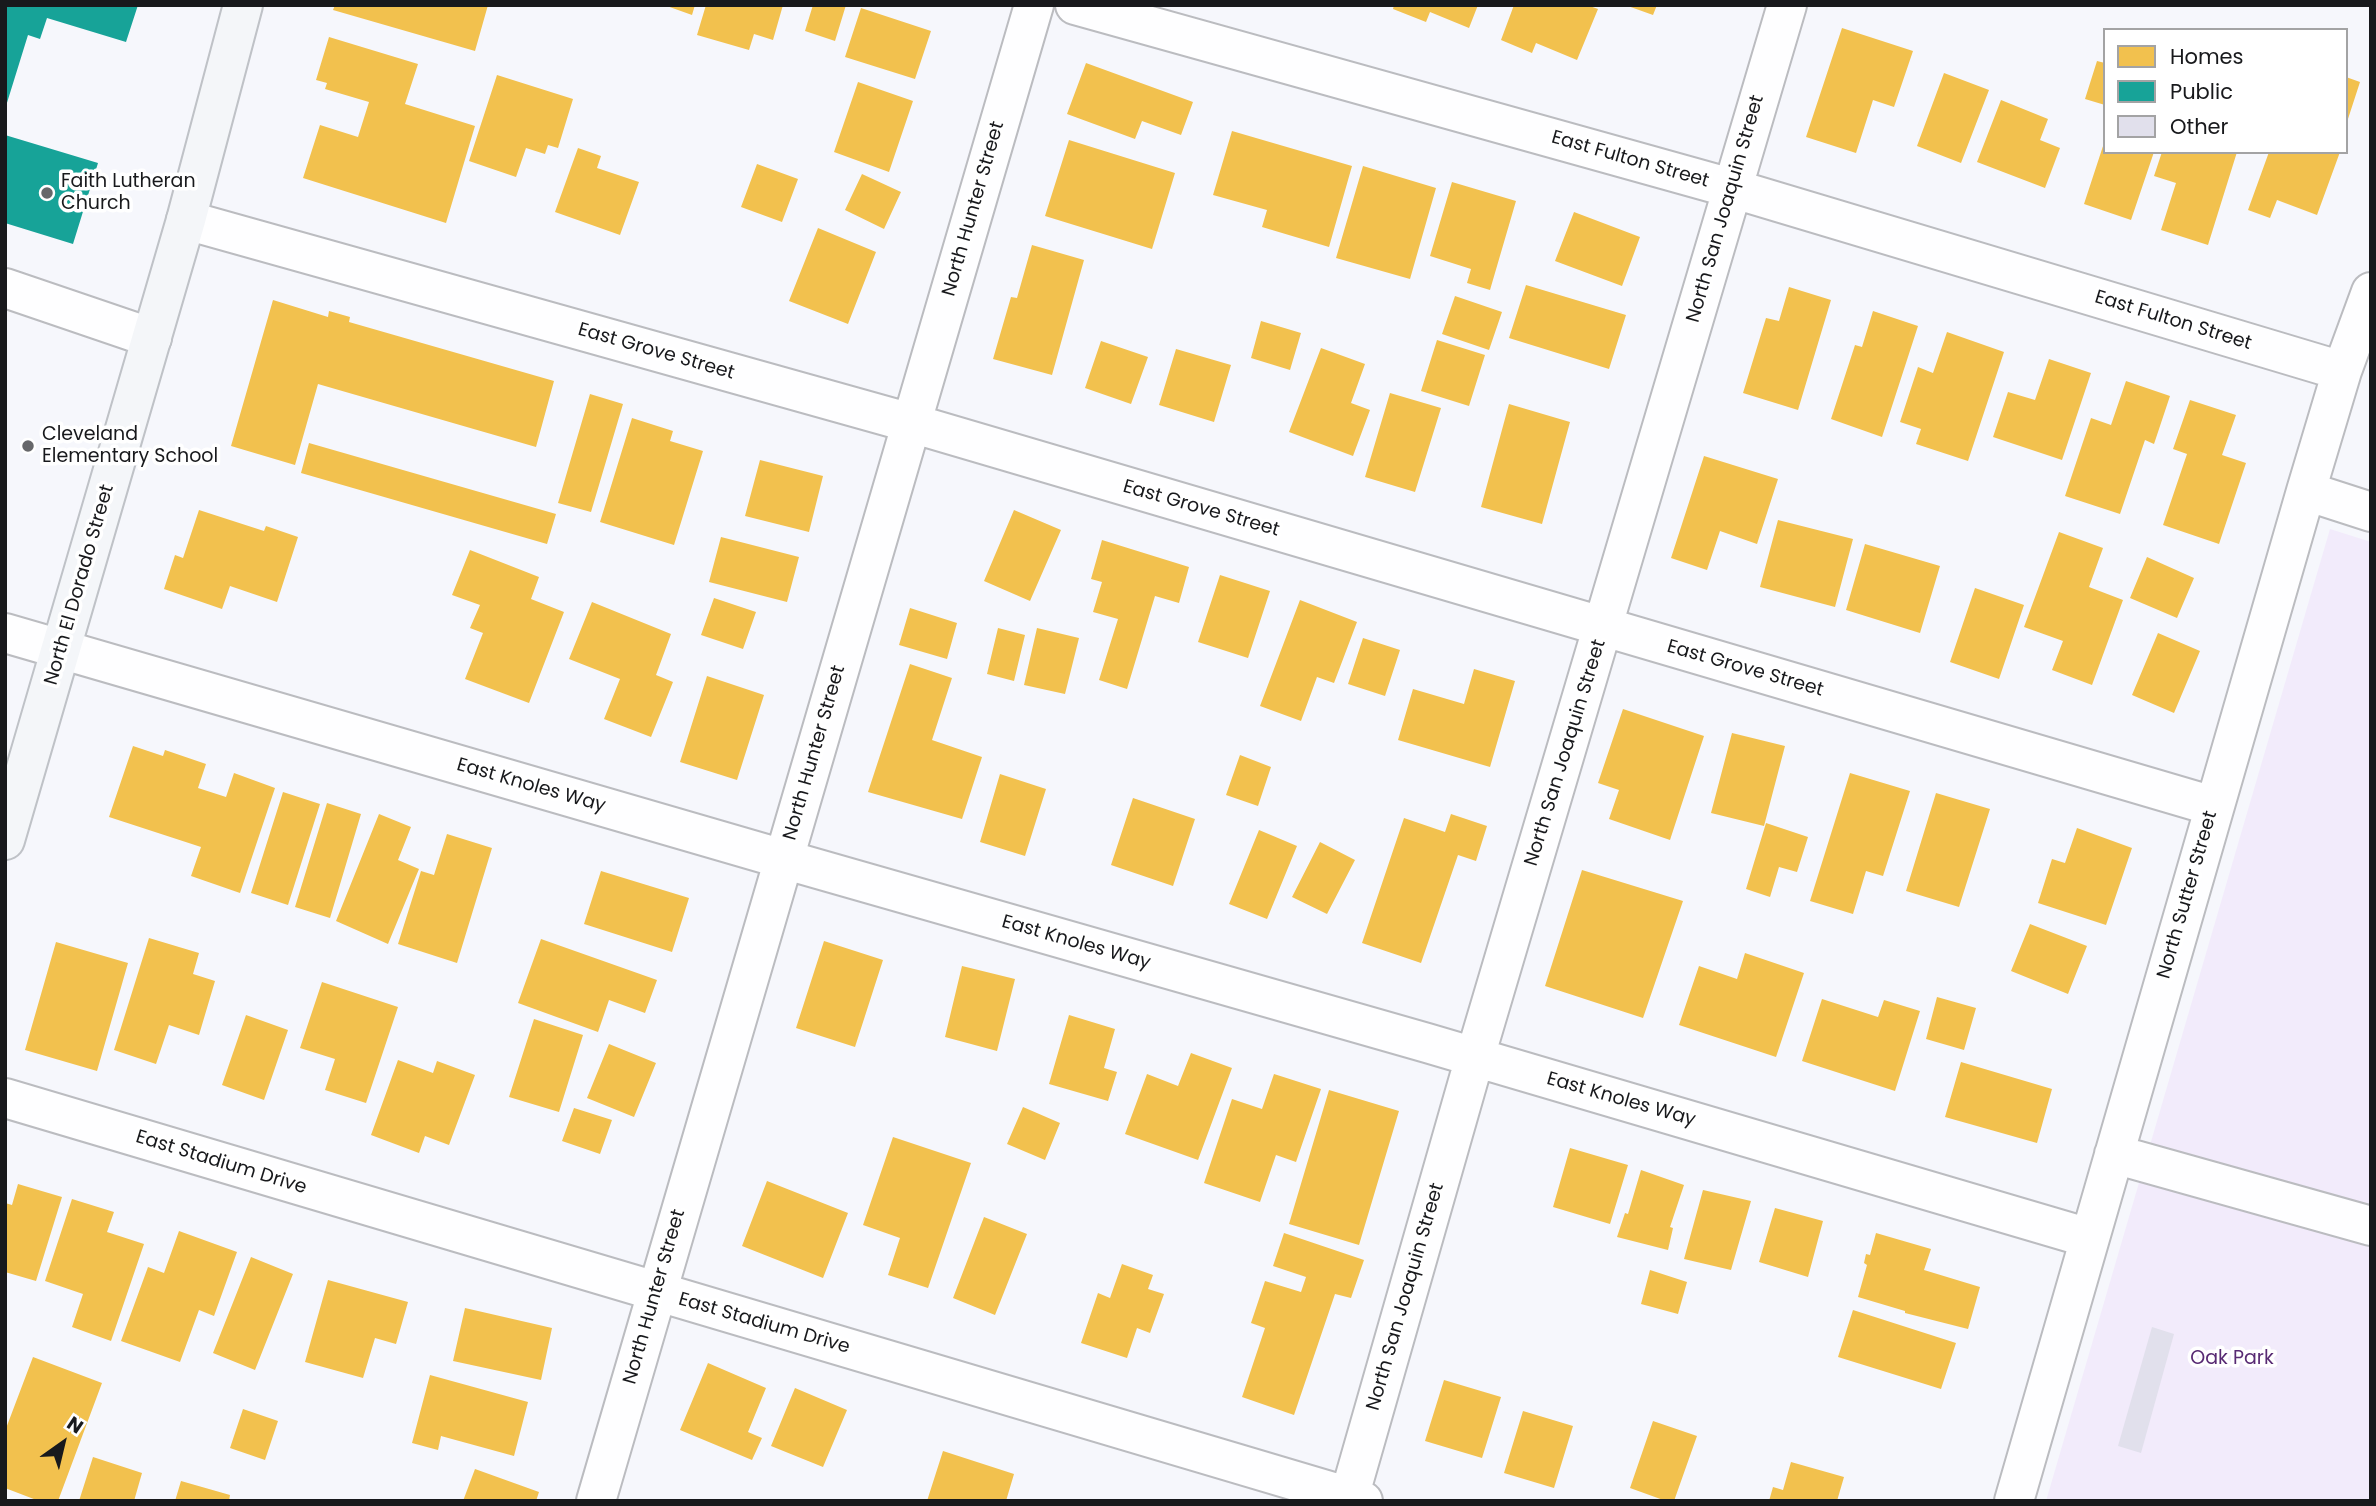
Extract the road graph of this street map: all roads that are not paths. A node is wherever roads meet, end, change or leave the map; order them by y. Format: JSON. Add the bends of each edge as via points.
{"nodes":[{"id":1,"x":243,"y":5,"type":"edge"},
{"id":2,"x":1034,"y":5,"type":"edge"},
{"id":3,"x":1076,"y":5,"type":"edge"},
{"id":4,"x":1787,"y":5,"type":"edge"},
{"id":5,"x":1731,"y":188,"type":"junction"},
{"id":6,"x":186,"y":220,"type":"junction"},
{"id":7,"x":5,"y":288,"type":"edge"},
{"id":8,"x":2371,"y":292,"type":"edge"},
{"id":9,"x":152,"y":338,"type":"junction"},
{"id":10,"x":2342,"y":371,"type":"junction"},
{"id":11,"x":911,"y":423,"type":"junction"},
{"id":12,"x":2306,"y":491,"type":"junction"},
{"id":13,"x":2371,"y":512,"type":"edge"},
{"id":14,"x":1604,"y":627,"type":"junction"},
{"id":15,"x":5,"y":633,"type":"edge"},
{"id":16,"x":61,"y":651,"type":"junction"},
{"id":17,"x":2213,"y":806,"type":"junction"},
{"id":18,"x":5,"y":840,"type":"edge"},
{"id":19,"x":783,"y":859,"type":"junction"},
{"id":20,"x":1475,"y":1057,"type":"junction"},
{"id":21,"x":5,"y":1098,"type":"edge"},
{"id":22,"x":2114,"y":1154,"type":"junction"},
{"id":23,"x":2371,"y":1226,"type":"edge"},
{"id":24,"x":2089,"y":1238,"type":"junction"},
{"id":25,"x":656,"y":1292,"type":"junction"},
{"id":26,"x":1353,"y":1499,"type":"edge"},
{"id":27,"x":596,"y":1501,"type":"edge"},
{"id":28,"x":2014,"y":1501,"type":"edge"}],
"edges":[{"from":1,"to":6,"type":"main road","name":"North El Dorado Street"},
{"from":2,"to":11,"type":"street","name":"North Hunter Street"},
{"from":3,"to":5,"type":"street","name":"East Fulton Street"},
{"from":4,"to":5,"type":"street","name":"North San Joaquin Street"},
{"from":5,"to":10,"type":"street","name":"East Fulton Street"},
{"from":5,"to":14,"type":"street","name":"North San Joaquin Street"},
{"from":6,"to":9,"type":"main road","name":"North El Dorado Street"},
{"from":6,"to":11,"type":"street","name":"East Grove Street"},
{"from":7,"to":9,"type":"street"},
{"from":8,"to":10,"type":"street","name":"North Sutter Street"},
{"from":9,"to":16,"type":"main road","name":"North El Dorado Street"},
{"from":10,"to":12,"type":"street","name":"North Sutter Street"},
{"from":11,"to":14,"type":"street","name":"East Grove Street"},
{"from":11,"to":19,"type":"street","name":"North Hunter Street"},
{"from":12,"to":13,"type":"street"},
{"from":12,"to":17,"type":"street","name":"North Sutter Street"},
{"from":14,"to":17,"type":"street","name":"East Grove Street"},
{"from":14,"to":20,"type":"street","name":"North San Joaquin Street"},
{"from":15,"to":16,"type":"street","name":"East Knoles Way"},
{"from":16,"to":18,"type":"main road","name":"North El Dorado Street"},
{"from":16,"to":19,"type":"street","name":"East Knoles Way"},
{"from":17,"to":22,"type":"street","name":"North Sutter Street"},
{"from":19,"to":20,"type":"street","name":"East Knoles Way"},
{"from":19,"to":25,"type":"street","name":"North Hunter Street"},
{"from":20,"to":24,"type":"street","name":"East Knoles Way"},
{"from":20,"to":26,"type":"street","name":"North San Joaquin Street"},
{"from":21,"to":25,"type":"street","name":"East Stadium Drive"},
{"from":22,"to":23,"type":"street"},
{"from":22,"to":24,"type":"street","name":"North Sutter Street"},
{"from":24,"to":28,"type":"street","name":"North Sutter Street"},
{"from":25,"to":26,"type":"street","name":"East Stadium Drive"},
{"from":25,"to":27,"type":"street","name":"North Hunter Street"}]}
